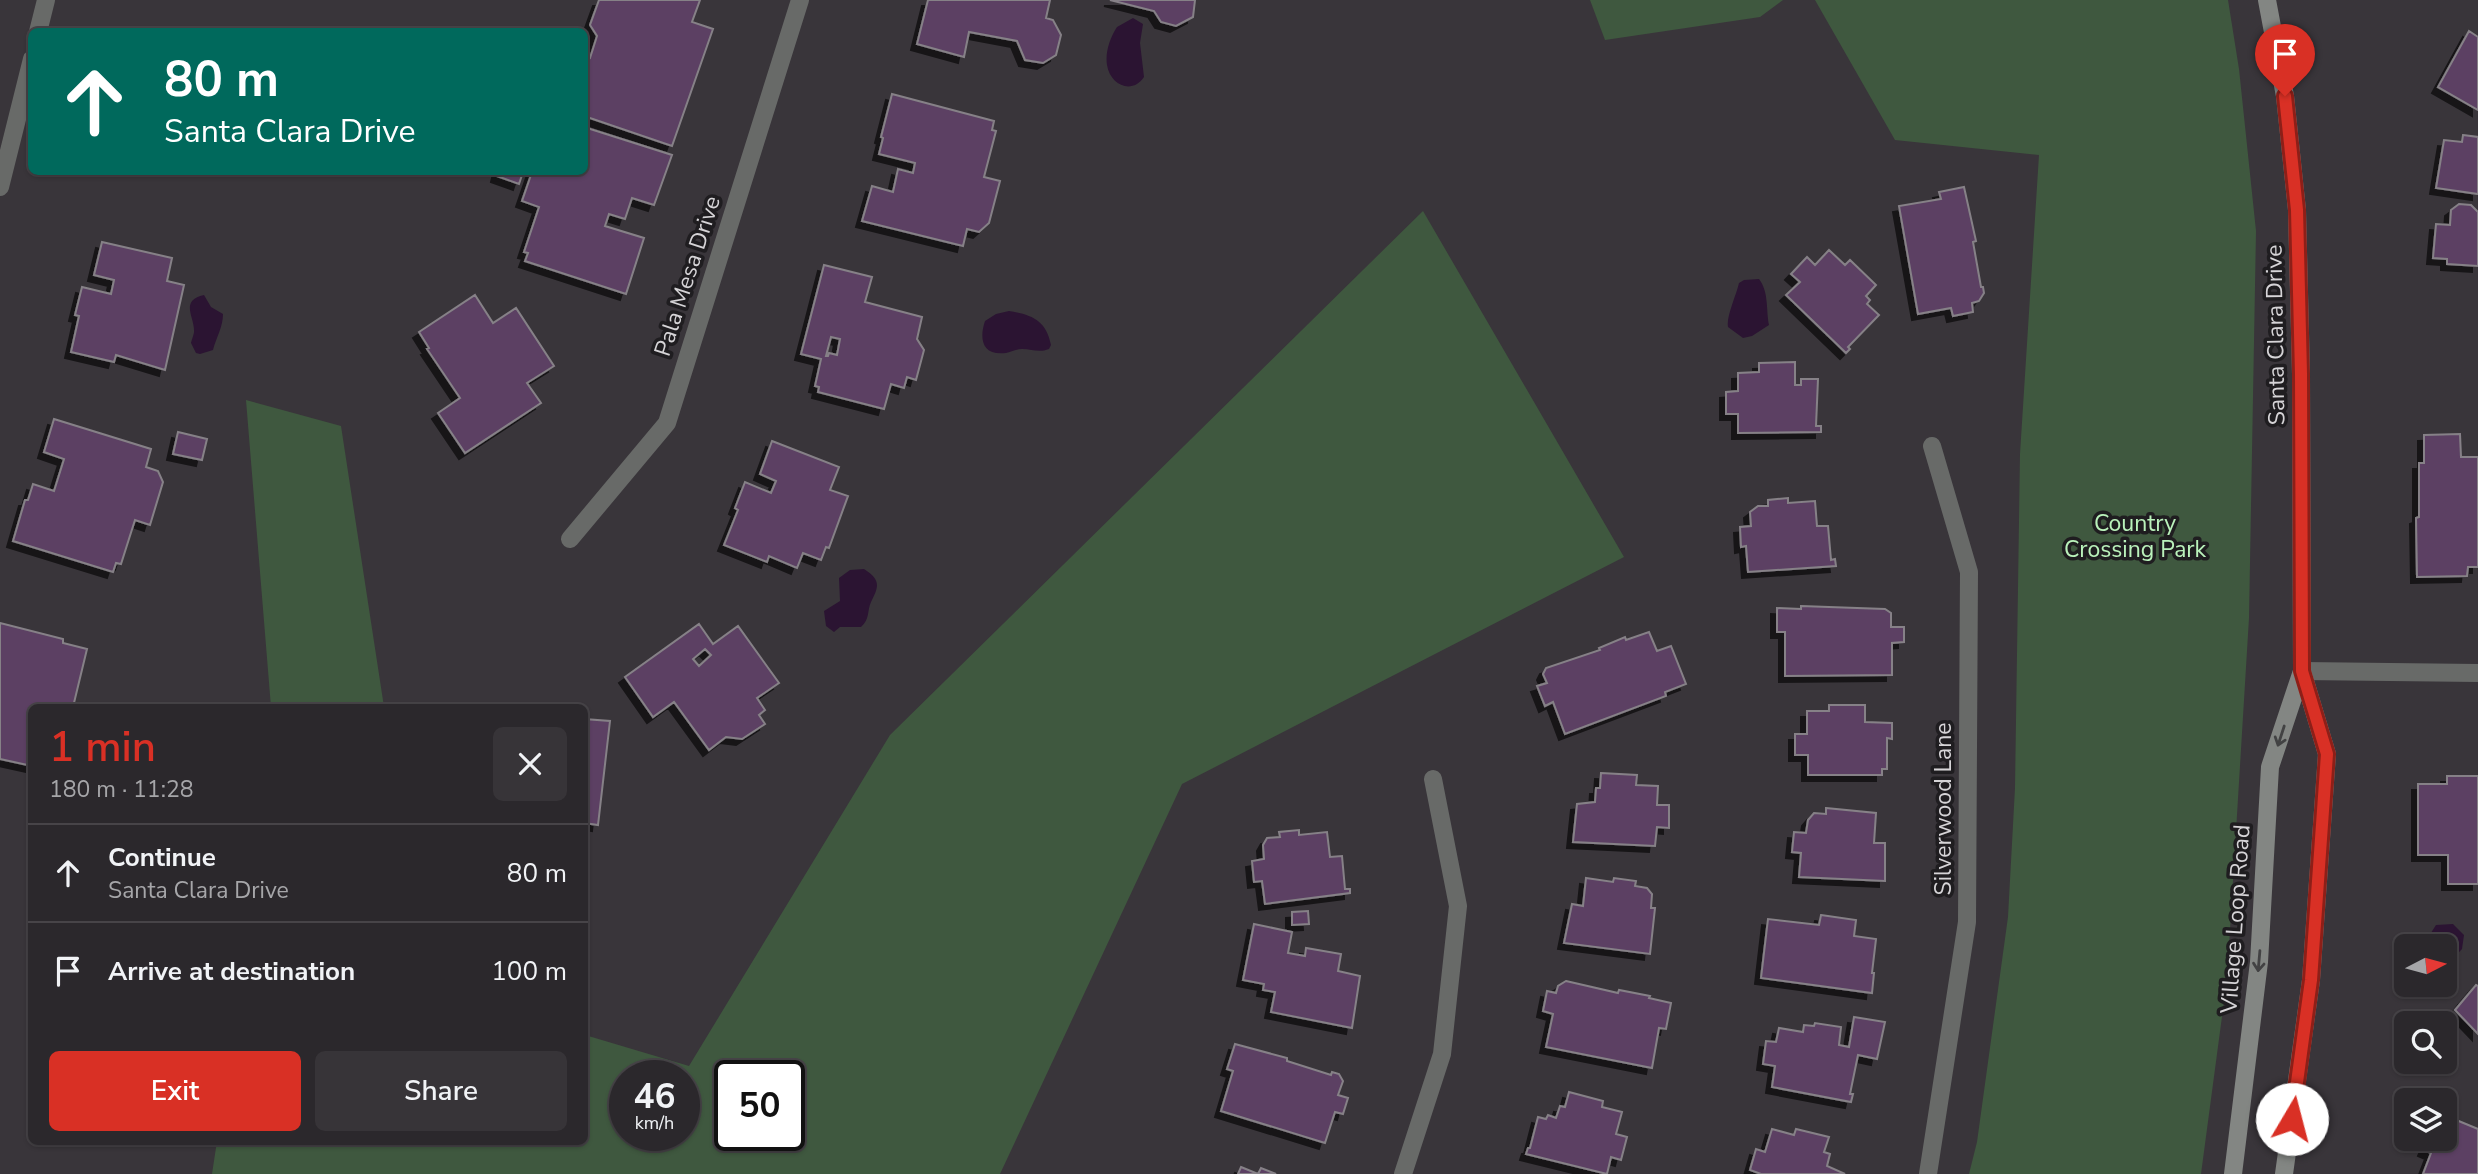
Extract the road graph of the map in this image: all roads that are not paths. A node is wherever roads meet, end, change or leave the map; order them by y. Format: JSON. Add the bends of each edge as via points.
{"nodes":[{"id":1,"x":46,"y":0,"type":"edge"},
{"id":2,"x":800,"y":0,"type":"edge"},
{"id":3,"x":2267,"y":0,"type":"edge"},
{"id":4,"x":39,"y":28,"type":"edge"},
{"id":5,"x":28,"y":76,"type":"edge"},
{"id":6,"x":0,"y":187,"type":"edge"},
{"id":7,"x":1932,"y":446,"type":"dead end"},
{"id":8,"x":569,"y":539,"type":"dead end"},
{"id":9,"x":2302,"y":671,"type":"junction"},
{"id":10,"x":2478,"y":673,"type":"edge"},
{"id":11,"x":1433,"y":779,"type":"dead end"},
{"id":12,"x":1403,"y":1174,"type":"edge"},
{"id":13,"x":1928,"y":1174,"type":"edge"},
{"id":14,"x":2233,"y":1174,"type":"edge"},
{"id":15,"x":2284,"y":1174,"type":"edge"}],
"edges":[{"from":1,"to":4,"type":"street"},
{"from":2,"to":8,"type":"street","name":"Pala Mesa Drive","via":[[667,423]]},
{"from":3,"to":9,"type":"main road","name":"Santa Clara Drive","via":[[2285,96],[2297,210]]},
{"from":5,"to":6,"type":"street"},
{"from":7,"to":13,"type":"street","name":"Silverwood Lane","via":[[1969,572],[1968,922]]},
{"from":9,"to":10,"type":"street"},
{"from":9,"to":14,"type":"main road","name":"Village Loop Road","one_way":true,"via":[[2270,767],[2259,962]]},
{"from":9,"to":15,"type":"main road","via":[[2327,754],[2311,980]]},
{"from":11,"to":12,"type":"street","via":[[1458,906],[1443,1054]]}]}
